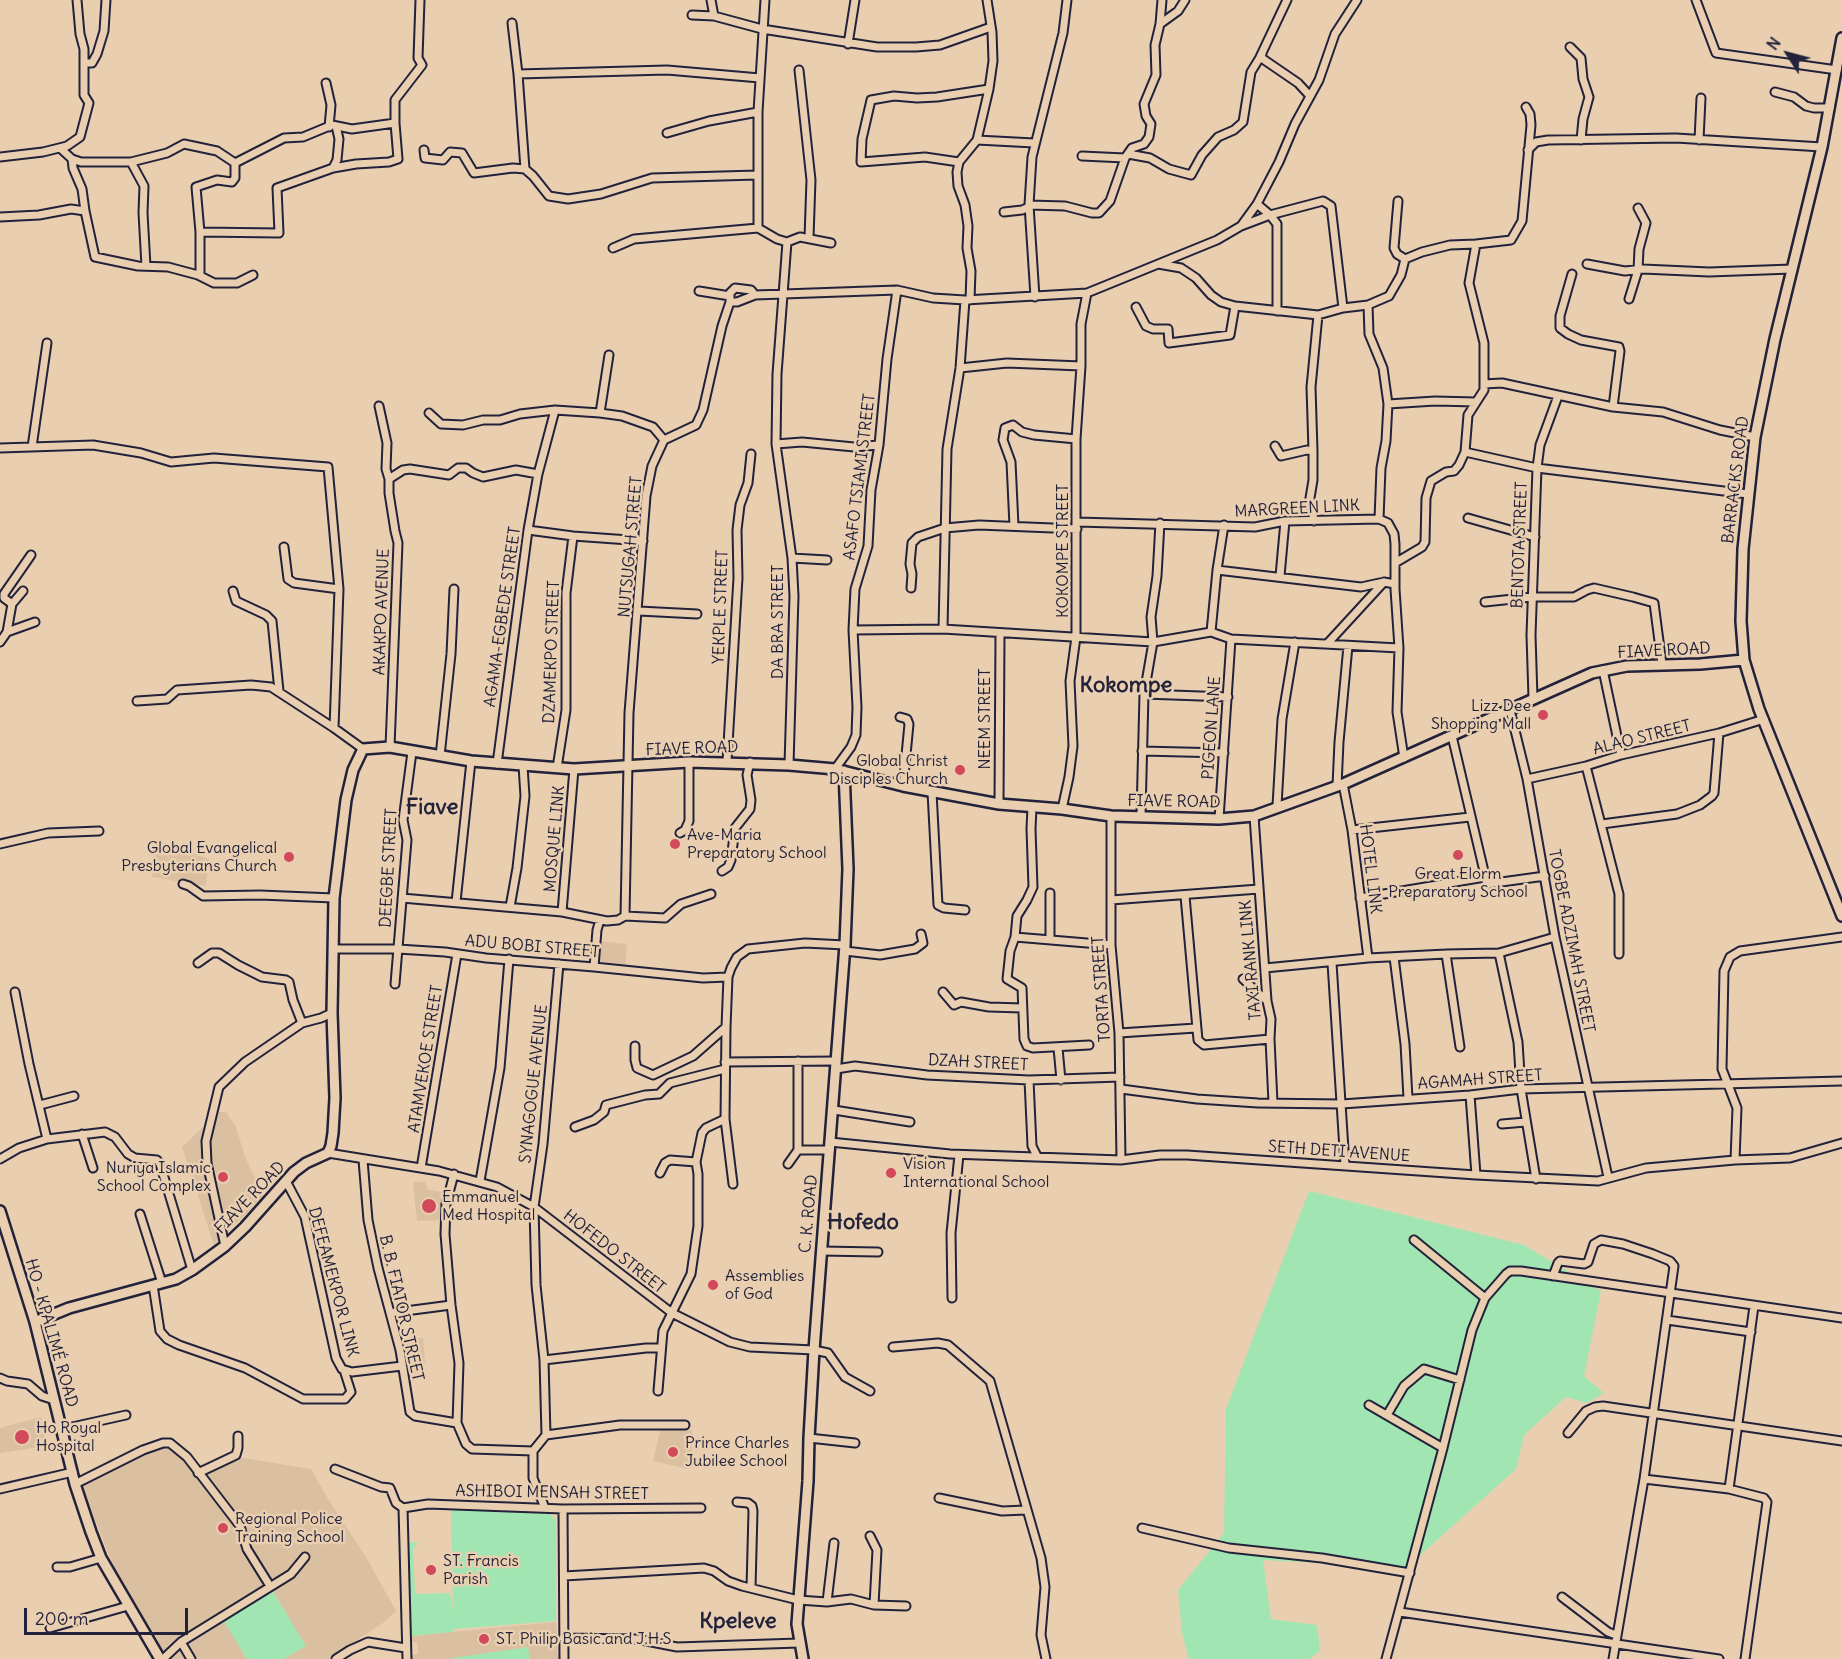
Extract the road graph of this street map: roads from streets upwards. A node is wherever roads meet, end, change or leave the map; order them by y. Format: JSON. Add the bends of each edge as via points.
{"nodes":[{"id":1,"x":77,"y":0,"type":"edge"},
{"id":2,"x":106,"y":0,"type":"edge"},
{"id":3,"x":420,"y":0,"type":"edge"},
{"id":4,"x":711,"y":0,"type":"edge"},
{"id":5,"x":765,"y":0,"type":"edge"},
{"id":6,"x":855,"y":0,"type":"edge"},
{"id":7,"x":987,"y":0,"type":"edge"},
{"id":8,"x":1067,"y":0,"type":"edge"},
{"id":9,"x":1162,"y":0,"type":"edge"},
{"id":10,"x":1185,"y":0,"type":"edge"},
{"id":11,"x":1287,"y":0,"type":"edge"},
{"id":12,"x":1357,"y":0,"type":"edge"},
{"id":13,"x":1696,"y":0,"type":"edge"},
{"id":14,"x":692,"y":15,"type":"dead end"},
{"id":15,"x":714,"y":16,"type":"junction"},
{"id":16,"x":512,"y":23,"type":"dead end"},
{"id":17,"x":1160,"y":24,"type":"junction"},
{"id":18,"x":990,"y":27,"type":"junction"},
{"id":19,"x":762,"y":29,"type":"junction"},
{"id":20,"x":1842,"y":38,"type":"edge"},
{"id":21,"x":848,"y":44,"type":"junction"},
{"id":22,"x":1570,"y":47,"type":"dead end"},
{"id":23,"x":1262,"y":54,"type":"junction"},
{"id":24,"x":84,"y":63,"type":"junction"},
{"id":25,"x":799,"y":70,"type":"dead end"},
{"id":26,"x":1837,"y":70,"type":"junction"},
{"id":27,"x":518,"y":74,"type":"junction"},
{"id":28,"x":760,"y":78,"type":"junction"},
{"id":29,"x":326,"y":83,"type":"dead end"},
{"id":30,"x":989,"y":89,"type":"junction"},
{"id":31,"x":1775,"y":93,"type":"dead end"},
{"id":32,"x":1310,"y":96,"type":"junction"},
{"id":33,"x":1701,"y":98,"type":"dead end"},
{"id":34,"x":1526,"y":107,"type":"dead end"},
{"id":35,"x":1830,"y":108,"type":"junction"},
{"id":36,"x":758,"y":112,"type":"junction"},
{"id":37,"x":395,"y":123,"type":"junction"},
{"id":38,"x":332,"y":126,"type":"junction"},
{"id":39,"x":667,"y":133,"type":"dead end"},
{"id":40,"x":976,"y":140,"type":"junction"},
{"id":41,"x":1581,"y":140,"type":"junction"},
{"id":42,"x":1699,"y":140,"type":"junction"},
{"id":43,"x":1034,"y":143,"type":"junction"},
{"id":44,"x":1822,"y":147,"type":"junction"},
{"id":45,"x":60,"y":148,"type":"junction"},
{"id":46,"x":424,"y":150,"type":"dead end"},
{"id":47,"x":1528,"y":150,"type":"junction"},
{"id":48,"x":1082,"y":156,"type":"dead end"},
{"id":49,"x":1126,"y":156,"type":"junction"},
{"id":50,"x":0,"y":157,"type":"edge"},
{"id":51,"x":72,"y":159,"type":"junction"},
{"id":52,"x":131,"y":162,"type":"junction"},
{"id":53,"x":959,"y":162,"type":"junction"},
{"id":54,"x":236,"y":163,"type":"junction"},
{"id":55,"x":333,"y":168,"type":"junction"},
{"id":56,"x":525,"y":170,"type":"junction"},
{"id":57,"x":757,"y":175,"type":"junction"},
{"id":58,"x":1398,"y":201,"type":"dead end"},
{"id":59,"x":1257,"y":204,"type":"junction"},
{"id":60,"x":1029,"y":206,"type":"junction"},
{"id":61,"x":1638,"y":208,"type":"dead end"},
{"id":62,"x":85,"y":211,"type":"junction"},
{"id":63,"x":1004,"y":212,"type":"dead end"},
{"id":64,"x":1270,"y":215,"type":"junction"},
{"id":65,"x":0,"y":217,"type":"edge"},
{"id":66,"x":1241,"y":226,"type":"junction"},
{"id":67,"x":758,"y":228,"type":"junction"},
{"id":68,"x":200,"y":232,"type":"junction"},
{"id":69,"x":809,"y":238,"type":"junction"},
{"id":70,"x":787,"y":242,"type":"junction"},
{"id":71,"x":831,"y":243,"type":"dead end"},
{"id":72,"x":1476,"y":244,"type":"junction"},
{"id":73,"x":613,"y":248,"type":"dead end"},
{"id":74,"x":1405,"y":260,"type":"junction"},
{"id":75,"x":1156,"y":264,"type":"junction"},
{"id":76,"x":1587,"y":264,"type":"dead end"},
{"id":77,"x":146,"y":266,"type":"junction"},
{"id":78,"x":1792,"y":269,"type":"junction"},
{"id":79,"x":1638,"y":270,"type":"junction"},
{"id":80,"x":1572,"y":274,"type":"dead end"},
{"id":81,"x":200,"y":276,"type":"junction"},
{"id":82,"x":253,"y":276,"type":"dead end"},
{"id":83,"x":897,"y":290,"type":"junction"},
{"id":84,"x":699,"y":291,"type":"dead end"},
{"id":85,"x":1087,"y":293,"type":"junction"},
{"id":86,"x":755,"y":295,"type":"junction"},
{"id":87,"x":782,"y":295,"type":"junction"},
{"id":88,"x":1035,"y":297,"type":"junction"},
{"id":89,"x":730,"y":299,"type":"junction"},
{"id":90,"x":1629,"y":299,"type":"dead end"},
{"id":91,"x":968,"y":300,"type":"junction"},
{"id":92,"x":1368,"y":305,"type":"junction"},
{"id":93,"x":1235,"y":306,"type":"junction"},
{"id":94,"x":1136,"y":307,"type":"dead end"},
{"id":95,"x":1343,"y":308,"type":"junction"},
{"id":96,"x":1277,"y":311,"type":"junction"},
{"id":97,"x":1318,"y":315,"type":"junction"},
{"id":98,"x":47,"y":343,"type":"dead end"},
{"id":99,"x":609,"y":356,"type":"dead end"},
{"id":100,"x":1081,"y":366,"type":"junction"},
{"id":101,"x":960,"y":368,"type":"junction"},
{"id":102,"x":1484,"y":384,"type":"junction"},
{"id":103,"x":1558,"y":396,"type":"junction"},
{"id":104,"x":1476,"y":402,"type":"junction"},
{"id":105,"x":1388,"y":404,"type":"junction"},
{"id":106,"x":379,"y":406,"type":"dead end"},
{"id":107,"x":1613,"y":407,"type":"junction"},
{"id":108,"x":555,"y":410,"type":"junction"},
{"id":109,"x":429,"y":413,"type":"dead end"},
{"id":110,"x":600,"y":413,"type":"junction"},
{"id":111,"x":1755,"y":437,"type":"junction"},
{"id":112,"x":1076,"y":439,"type":"junction"},
{"id":113,"x":664,"y":440,"type":"junction"},
{"id":114,"x":776,"y":444,"type":"junction"},
{"id":115,"x":879,"y":445,"type":"junction"},
{"id":116,"x":1275,"y":446,"type":"dead end"},
{"id":117,"x":32,"y":447,"type":"junction"},
{"id":118,"x":0,"y":448,"type":"edge"},
{"id":119,"x":1313,"y":451,"type":"junction"},
{"id":120,"x":1465,"y":452,"type":"junction"},
{"id":121,"x":751,"y":454,"type":"dead end"},
{"id":122,"x":1537,"y":468,"type":"junction"},
{"id":123,"x":538,"y":474,"type":"junction"},
{"id":124,"x":389,"y":478,"type":"junction"},
{"id":125,"x":1748,"y":494,"type":"junction"},
{"id":126,"x":1468,"y":518,"type":"dead end"},
{"id":127,"x":1379,"y":519,"type":"junction"},
{"id":128,"x":1286,"y":521,"type":"junction"},
{"id":129,"x":1314,"y":521,"type":"junction"},
{"id":130,"x":1160,"y":523,"type":"junction"},
{"id":131,"x":1224,"y":525,"type":"junction"},
{"id":132,"x":1014,"y":526,"type":"junction"},
{"id":133,"x":1077,"y":526,"type":"junction"},
{"id":134,"x":945,"y":528,"type":"junction"},
{"id":135,"x":528,"y":531,"type":"junction"},
{"id":136,"x":573,"y":536,"type":"junction"},
{"id":137,"x":1535,"y":537,"type":"junction"},
{"id":138,"x":643,"y":542,"type":"junction"},
{"id":139,"x":284,"y":547,"type":"dead end"},
{"id":140,"x":31,"y":555,"type":"dead end"},
{"id":141,"x":792,"y":558,"type":"junction"},
{"id":142,"x":827,"y":560,"type":"dead end"},
{"id":143,"x":1395,"y":563,"type":"junction"},
{"id":144,"x":1217,"y":570,"type":"junction"},
{"id":145,"x":1280,"y":576,"type":"junction"},
{"id":146,"x":1384,"y":582,"type":"junction"},
{"id":147,"x":1395,"y":584,"type":"junction"},
{"id":148,"x":911,"y":588,"type":"dead end"},
{"id":149,"x":339,"y":589,"type":"junction"},
{"id":150,"x":454,"y":589,"type":"dead end"},
{"id":151,"x":22,"y":591,"type":"dead end"},
{"id":152,"x":233,"y":591,"type":"dead end"},
{"id":153,"x":1532,"y":597,"type":"junction"},
{"id":154,"x":1485,"y":602,"type":"dead end"},
{"id":155,"x":12,"y":604,"type":"junction"},
{"id":156,"x":639,"y":611,"type":"junction"},
{"id":157,"x":697,"y":614,"type":"dead end"},
{"id":158,"x":35,"y":622,"type":"dead end"},
{"id":159,"x":943,"y":629,"type":"junction"},
{"id":160,"x":853,"y":630,"type":"junction"},
{"id":161,"x":7,"y":632,"type":"junction"},
{"id":162,"x":1211,"y":632,"type":"junction"},
{"id":163,"x":1000,"y":634,"type":"junction"},
{"id":164,"x":1076,"y":637,"type":"junction"},
{"id":165,"x":1231,"y":639,"type":"junction"},
{"id":166,"x":0,"y":642,"type":"edge"},
{"id":167,"x":1153,"y":642,"type":"junction"},
{"id":168,"x":1294,"y":642,"type":"junction"},
{"id":169,"x":1328,"y":644,"type":"junction"},
{"id":170,"x":1348,"y":646,"type":"junction"},
{"id":171,"x":1399,"y":648,"type":"junction"},
{"id":172,"x":1744,"y":660,"type":"junction"},
{"id":173,"x":1662,"y":664,"type":"junction"},
{"id":174,"x":1603,"y":670,"type":"junction"},
{"id":175,"x":279,"y":691,"type":"junction"},
{"id":176,"x":1144,"y":694,"type":"junction"},
{"id":177,"x":1228,"y":697,"type":"junction"},
{"id":178,"x":1533,"y":698,"type":"junction"},
{"id":179,"x":137,"y":701,"type":"dead end"},
{"id":180,"x":1510,"y":710,"type":"junction"},
{"id":181,"x":900,"y":717,"type":"dead end"},
{"id":182,"x":1764,"y":719,"type":"junction"},
{"id":183,"x":334,"y":728,"type":"junction"},
{"id":184,"x":1719,"y":733,"type":"junction"},
{"id":185,"x":1452,"y":736,"type":"junction"},
{"id":186,"x":390,"y":747,"type":"junction"},
{"id":187,"x":363,"y":750,"type":"junction"},
{"id":188,"x":1142,"y":751,"type":"junction"},
{"id":189,"x":412,"y":752,"type":"junction"},
{"id":190,"x":1224,"y":753,"type":"junction"},
{"id":191,"x":1621,"y":755,"type":"junction"},
{"id":192,"x":440,"y":756,"type":"junction"},
{"id":193,"x":1404,"y":758,"type":"junction"},
{"id":194,"x":471,"y":761,"type":"junction"},
{"id":195,"x":727,"y":761,"type":"junction"},
{"id":196,"x":689,"y":762,"type":"junction"},
{"id":197,"x":750,"y":762,"type":"junction"},
{"id":198,"x":498,"y":764,"type":"junction"},
{"id":199,"x":789,"y":765,"type":"junction"},
{"id":200,"x":523,"y":766,"type":"junction"},
{"id":201,"x":628,"y":766,"type":"junction"},
{"id":202,"x":1587,"y":766,"type":"junction"},
{"id":203,"x":557,"y":768,"type":"junction"},
{"id":204,"x":574,"y":769,"type":"junction"},
{"id":205,"x":840,"y":770,"type":"junction"},
{"id":206,"x":1527,"y":779,"type":"junction"},
{"id":207,"x":1340,"y":785,"type":"junction"},
{"id":208,"x":903,"y":786,"type":"junction"},
{"id":209,"x":932,"y":792,"type":"junction"},
{"id":210,"x":999,"y":804,"type":"junction"},
{"id":211,"x":1277,"y":806,"type":"junction"},
{"id":212,"x":1032,"y":807,"type":"junction"},
{"id":213,"x":1062,"y":808,"type":"junction"},
{"id":214,"x":1141,"y":815,"type":"junction"},
{"id":215,"x":1111,"y":816,"type":"junction"},
{"id":216,"x":1254,"y":816,"type":"junction"},
{"id":217,"x":1470,"y":817,"type":"junction"},
{"id":218,"x":1219,"y":819,"type":"junction"},
{"id":219,"x":1602,"y":824,"type":"junction"},
{"id":220,"x":1352,"y":830,"type":"junction"},
{"id":221,"x":99,"y":831,"type":"dead end"},
{"id":222,"x":680,"y":833,"type":"dead end"},
{"id":223,"x":0,"y":843,"type":"edge"},
{"id":224,"x":722,"y":871,"type":"dead end"},
{"id":225,"x":1545,"y":876,"type":"junction"},
{"id":226,"x":1485,"y":877,"type":"junction"},
{"id":227,"x":183,"y":885,"type":"dead end"},
{"id":228,"x":1259,"y":889,"type":"junction"},
{"id":229,"x":1050,"y":893,"type":"dead end"},
{"id":230,"x":711,"y":894,"type":"dead end"},
{"id":231,"x":1185,"y":896,"type":"junction"},
{"id":232,"x":334,"y":898,"type":"junction"},
{"id":233,"x":402,"y":898,"type":"junction"},
{"id":234,"x":1360,"y":898,"type":"junction"},
{"id":235,"x":1111,"y":900,"type":"junction"},
{"id":236,"x":456,"y":902,"type":"junction"},
{"id":237,"x":510,"y":907,"type":"junction"},
{"id":238,"x":965,"y":910,"type":"dead end"},
{"id":239,"x":562,"y":912,"type":"junction"},
{"id":240,"x":625,"y":916,"type":"junction"},
{"id":241,"x":1842,"y":916,"type":"edge"},
{"id":242,"x":588,"y":917,"type":"junction"},
{"id":243,"x":600,"y":920,"type":"junction"},
{"id":244,"x":597,"y":930,"type":"junction"},
{"id":245,"x":921,"y":934,"type":"dead end"},
{"id":246,"x":1555,"y":937,"type":"junction"},
{"id":247,"x":1842,"y":937,"type":"edge"},
{"id":248,"x":1015,"y":938,"type":"junction"},
{"id":249,"x":1050,"y":940,"type":"junction"},
{"id":250,"x":1111,"y":945,"type":"junction"},
{"id":251,"x":845,"y":948,"type":"junction"},
{"id":252,"x":333,"y":949,"type":"junction"},
{"id":253,"x":398,"y":949,"type":"junction"},
{"id":254,"x":1499,"y":953,"type":"junction"},
{"id":255,"x":457,"y":954,"type":"junction"},
{"id":256,"x":1446,"y":954,"type":"junction"},
{"id":257,"x":1619,"y":954,"type":"dead end"},
{"id":258,"x":1394,"y":957,"type":"junction"},
{"id":259,"x":1368,"y":958,"type":"junction"},
{"id":260,"x":509,"y":959,"type":"junction"},
{"id":261,"x":198,"y":963,"type":"dead end"},
{"id":262,"x":1332,"y":963,"type":"junction"},
{"id":263,"x":559,"y":964,"type":"junction"},
{"id":264,"x":594,"y":967,"type":"junction"},
{"id":265,"x":1265,"y":969,"type":"junction"},
{"id":266,"x":728,"y":977,"type":"junction"},
{"id":267,"x":1243,"y":979,"type":"dead end"},
{"id":268,"x":395,"y":984,"type":"dead end"},
{"id":269,"x":15,"y":992,"type":"dead end"},
{"id":270,"x":943,"y":992,"type":"dead end"},
{"id":271,"x":1268,"y":1001,"type":"junction"},
{"id":272,"x":1022,"y":1008,"type":"junction"},
{"id":273,"x":332,"y":1013,"type":"junction"},
{"id":274,"x":302,"y":1023,"type":"junction"},
{"id":275,"x":726,"y":1027,"type":"junction"},
{"id":276,"x":1196,"y":1028,"type":"junction"},
{"id":277,"x":1119,"y":1033,"type":"junction"},
{"id":278,"x":1270,"y":1039,"type":"junction"},
{"id":279,"x":1089,"y":1045,"type":"dead end"},
{"id":280,"x":635,"y":1046,"type":"dead end"},
{"id":281,"x":1460,"y":1047,"type":"dead end"},
{"id":282,"x":1058,"y":1048,"type":"junction"},
{"id":283,"x":798,"y":1061,"type":"junction"},
{"id":284,"x":836,"y":1065,"type":"junction"},
{"id":285,"x":725,"y":1066,"type":"junction"},
{"id":286,"x":1120,"y":1077,"type":"junction"},
{"id":287,"x":1029,"y":1080,"type":"junction"},
{"id":288,"x":1062,"y":1080,"type":"junction"},
{"id":289,"x":1842,"y":1081,"type":"edge"},
{"id":290,"x":1729,"y":1083,"type":"junction"},
{"id":291,"x":1587,"y":1086,"type":"junction"},
{"id":292,"x":1121,"y":1089,"type":"junction"},
{"id":293,"x":1521,"y":1089,"type":"junction"},
{"id":294,"x":1470,"y":1095,"type":"junction"},
{"id":295,"x":74,"y":1096,"type":"dead end"},
{"id":296,"x":1408,"y":1098,"type":"junction"},
{"id":297,"x":1274,"y":1103,"type":"junction"},
{"id":298,"x":1342,"y":1104,"type":"junction"},
{"id":299,"x":40,"y":1105,"type":"junction"},
{"id":300,"x":834,"y":1110,"type":"junction"},
{"id":301,"x":725,"y":1119,"type":"junction"},
{"id":302,"x":910,"y":1122,"type":"dead end"},
{"id":303,"x":1526,"y":1122,"type":"junction"},
{"id":304,"x":1502,"y":1124,"type":"dead end"},
{"id":305,"x":575,"y":1127,"type":"dead end"},
{"id":306,"x":82,"y":1134,"type":"junction"},
{"id":307,"x":47,"y":1139,"type":"junction"},
{"id":308,"x":1842,"y":1143,"type":"edge"},
{"id":309,"x":830,"y":1146,"type":"junction"},
{"id":310,"x":798,"y":1150,"type":"junction"},
{"id":311,"x":328,"y":1154,"type":"junction"},
{"id":312,"x":959,"y":1155,"type":"junction"},
{"id":313,"x":1037,"y":1156,"type":"junction"},
{"id":314,"x":0,"y":1159,"type":"edge"},
{"id":315,"x":1121,"y":1160,"type":"junction"},
{"id":316,"x":1735,"y":1160,"type":"junction"},
{"id":317,"x":363,"y":1161,"type":"junction"},
{"id":318,"x":696,"y":1161,"type":"junction"},
{"id":319,"x":788,"y":1164,"type":"dead end"},
{"id":320,"x":1345,"y":1166,"type":"junction"},
{"id":321,"x":93,"y":1168,"type":"dead end"},
{"id":322,"x":421,"y":1168,"type":"junction"},
{"id":323,"x":660,"y":1173,"type":"dead end"},
{"id":324,"x":453,"y":1174,"type":"junction"},
{"id":325,"x":1476,"y":1175,"type":"junction"},
{"id":326,"x":1608,"y":1177,"type":"junction"},
{"id":327,"x":1536,"y":1179,"type":"junction"},
{"id":328,"x":286,"y":1181,"type":"junction"},
{"id":329,"x":480,"y":1181,"type":"junction"},
{"id":330,"x":734,"y":1184,"type":"dead end"},
{"id":331,"x":534,"y":1207,"type":"junction"},
{"id":332,"x":0,"y":1214,"type":"edge"},
{"id":333,"x":140,"y":1215,"type":"dead end"},
{"id":334,"x":1414,"y":1240,"type":"dead end"},
{"id":335,"x":225,"y":1246,"type":"junction"},
{"id":336,"x":822,"y":1251,"type":"junction"},
{"id":337,"x":878,"y":1252,"type":"dead end"},
{"id":338,"x":192,"y":1270,"type":"junction"},
{"id":339,"x":1553,"y":1276,"type":"junction"},
{"id":340,"x":158,"y":1284,"type":"junction"},
{"id":341,"x":1671,"y":1293,"type":"junction"},
{"id":342,"x":952,"y":1298,"type":"dead end"},
{"id":343,"x":1485,"y":1298,"type":"junction"},
{"id":344,"x":451,"y":1305,"type":"junction"},
{"id":345,"x":1754,"y":1306,"type":"junction"},
{"id":346,"x":390,"y":1313,"type":"junction"},
{"id":347,"x":672,"y":1313,"type":"junction"},
{"id":348,"x":1842,"y":1318,"type":"edge"},
{"id":349,"x":1666,"y":1320,"type":"junction"},
{"id":350,"x":35,"y":1322,"type":"junction"},
{"id":351,"x":1751,"y":1332,"type":"junction"},
{"id":352,"x":893,"y":1347,"type":"dead end"},
{"id":353,"x":661,"y":1348,"type":"junction"},
{"id":354,"x":814,"y":1350,"type":"junction"},
{"id":355,"x":543,"y":1360,"type":"junction"},
{"id":356,"x":402,"y":1366,"type":"junction"},
{"id":357,"x":344,"y":1370,"type":"junction"},
{"id":358,"x":0,"y":1378,"type":"edge"},
{"id":359,"x":1460,"y":1380,"type":"junction"},
{"id":360,"x":658,"y":1391,"type":"dead end"},
{"id":361,"x":870,"y":1391,"type":"dead end"},
{"id":362,"x":54,"y":1400,"type":"junction"},
{"id":363,"x":1369,"y":1405,"type":"dead end"},
{"id":364,"x":1653,"y":1414,"type":"junction"},
{"id":365,"x":126,"y":1415,"type":"dead end"},
{"id":366,"x":1387,"y":1415,"type":"junction"},
{"id":367,"x":456,"y":1423,"type":"junction"},
{"id":368,"x":685,"y":1425,"type":"dead end"},
{"id":369,"x":1737,"y":1425,"type":"junction"},
{"id":370,"x":63,"y":1429,"type":"junction"},
{"id":371,"x":1568,"y":1433,"type":"dead end"},
{"id":372,"x":546,"y":1435,"type":"junction"},
{"id":373,"x":238,"y":1436,"type":"dead end"},
{"id":374,"x":809,"y":1438,"type":"junction"},
{"id":375,"x":1842,"y":1441,"type":"edge"},
{"id":376,"x":855,"y":1443,"type":"dead end"},
{"id":377,"x":1443,"y":1448,"type":"junction"},
{"id":378,"x":533,"y":1451,"type":"junction"},
{"id":379,"x":335,"y":1469,"type":"dead end"},
{"id":380,"x":73,"y":1472,"type":"junction"},
{"id":381,"x":198,"y":1473,"type":"junction"},
{"id":382,"x":1644,"y":1479,"type":"junction"},
{"id":383,"x":75,"y":1484,"type":"junction"},
{"id":384,"x":0,"y":1489,"type":"edge"},
{"id":385,"x":1729,"y":1490,"type":"junction"},
{"id":386,"x":939,"y":1498,"type":"dead end"},
{"id":387,"x":737,"y":1502,"type":"dead end"},
{"id":388,"x":403,"y":1508,"type":"junction"},
{"id":389,"x":544,"y":1508,"type":"junction"},
{"id":390,"x":701,"y":1508,"type":"dead end"},
{"id":391,"x":562,"y":1509,"type":"junction"},
{"id":392,"x":1026,"y":1510,"type":"junction"},
{"id":393,"x":1142,"y":1528,"type":"dead end"},
{"id":394,"x":870,"y":1536,"type":"dead end"},
{"id":395,"x":834,"y":1543,"type":"dead end"},
{"id":396,"x":305,"y":1557,"type":"dead end"},
{"id":397,"x":101,"y":1558,"type":"junction"},
{"id":398,"x":57,"y":1567,"type":"dead end"},
{"id":399,"x":1410,"y":1573,"type":"junction"},
{"id":400,"x":564,"y":1576,"type":"junction"},
{"id":401,"x":270,"y":1586,"type":"junction"},
{"id":402,"x":751,"y":1588,"type":"junction"},
{"id":403,"x":1563,"y":1597,"type":"dead end"},
{"id":404,"x":798,"y":1600,"type":"junction"},
{"id":405,"x":827,"y":1602,"type":"junction"},
{"id":406,"x":874,"y":1605,"type":"junction"},
{"id":407,"x":128,"y":1606,"type":"junction"},
{"id":408,"x":906,"y":1606,"type":"dead end"},
{"id":409,"x":1400,"y":1612,"type":"junction"},
{"id":410,"x":50,"y":1628,"type":"dead end"},
{"id":411,"x":563,"y":1638,"type":"junction"},
{"id":412,"x":1616,"y":1639,"type":"junction"},
{"id":413,"x":181,"y":1642,"type":"junction"},
{"id":414,"x":799,"y":1643,"type":"junction"},
{"id":415,"x":406,"y":1648,"type":"junction"},
{"id":416,"x":161,"y":1659,"type":"edge"},
{"id":417,"x":191,"y":1659,"type":"edge"},
{"id":418,"x":336,"y":1659,"type":"edge"},
{"id":419,"x":407,"y":1659,"type":"edge"},
{"id":420,"x":564,"y":1659,"type":"edge"},
{"id":421,"x":802,"y":1659,"type":"edge"},
{"id":422,"x":1046,"y":1659,"type":"edge"},
{"id":423,"x":1386,"y":1659,"type":"edge"},
{"id":424,"x":1613,"y":1659,"type":"edge"},
{"id":425,"x":1719,"y":1659,"type":"edge"},
{"id":426,"x":1745,"y":1659,"type":"edge"}],
"edges":[{"from":1,"to":24,"type":"street"},
{"from":2,"to":24,"type":"street","via":[[104,31],[97,54],[92,63]]},
{"from":3,"to":37,"type":"street","via":[[418,58],[422,65],[395,100]]},
{"from":4,"to":15,"type":"street"},
{"from":5,"to":19,"type":"street"},
{"from":6,"to":21,"type":"street"},
{"from":7,"to":18,"type":"street"},
{"from":8,"to":43,"type":"street","via":[[1047,103]]},
{"from":9,"to":17,"type":"street"},
{"from":10,"to":17,"type":"street","via":[[1178,11]]},
{"from":11,"to":23,"type":"street"},
{"from":12,"to":32,"type":"street","via":[[1335,34]]},
{"from":13,"to":26,"type":"street","via":[[1716,53]]},
{"from":14,"to":15,"type":"street"},
{"from":15,"to":19,"type":"street"},
{"from":16,"to":27,"type":"street"},
{"from":17,"to":49,"type":"street","via":[[1155,45],[1156,75],[1145,99],[1151,124],[1149,137]]},
{"from":18,"to":21,"type":"street","via":[[940,45]]},
{"from":18,"to":30,"type":"street","via":[[993,60]]},
{"from":19,"to":21,"type":"street"},
{"from":19,"to":28,"type":"street"},
{"from":20,"to":26,"type":"street","name":"BARRACKS ROAD"},
{"from":22,"to":41,"type":"street","via":[[1581,58],[1589,98]]},
{"from":23,"to":32,"type":"street","via":[[1260,57]]},
{"from":23,"to":49,"type":"street","via":[[1251,72],[1243,122],[1218,137],[1191,176],[1150,158]]},
{"from":24,"to":45,"type":"street","via":[[84,95],[89,103],[85,123],[80,137]]},
{"from":25,"to":69,"type":"street","via":[[811,180]]},
{"from":26,"to":35,"type":"street","name":"BARRACKS ROAD"},
{"from":27,"to":28,"type":"street","via":[[667,70]]},
{"from":27,"to":56,"type":"street"},
{"from":28,"to":36,"type":"street"},
{"from":29,"to":38,"type":"street"},
{"from":30,"to":40,"type":"street"},
{"from":30,"to":53,"type":"street","via":[[917,99],[894,96],[871,100],[861,162],[925,157]]},
{"from":31,"to":35,"type":"street","via":[[1794,97],[1806,106]]},
{"from":32,"to":59,"type":"street"},
{"from":33,"to":42,"type":"street"},
{"from":34,"to":47,"type":"street","via":[[1531,119]]},
{"from":35,"to":44,"type":"street","name":"BARRACKS ROAD"},
{"from":36,"to":39,"type":"street"},
{"from":36,"to":57,"type":"street"},
{"from":37,"to":38,"type":"street","via":[[352,129]]},
{"from":37,"to":55,"type":"street","via":[[398,159]]},
{"from":38,"to":54,"type":"street","via":[[303,137],[284,138]]},
{"from":38,"to":55,"type":"street","via":[[339,140]]},
{"from":40,"to":43,"type":"street"},
{"from":40,"to":53,"type":"street"},
{"from":41,"to":42,"type":"street"},
{"from":41,"to":47,"type":"street","via":[[1540,141]]},
{"from":42,"to":44,"type":"street"},
{"from":43,"to":60,"type":"street"},
{"from":44,"to":78,"type":"street","name":"BARRACKS ROAD"},
{"from":45,"to":50,"type":"street"},
{"from":45,"to":51,"type":"street"},
{"from":46,"to":56,"type":"street","via":[[425,158],[443,160],[450,152],[462,153],[474,173]]},
{"from":47,"to":72,"type":"street","via":[[1522,221],[1510,240]]},
{"from":48,"to":49,"type":"street"},
{"from":49,"to":60,"type":"street","via":[[1110,201],[1099,213],[1065,206]]},
{"from":51,"to":52,"type":"street"},
{"from":51,"to":62,"type":"street"},
{"from":52,"to":54,"type":"street","via":[[167,153],[184,144],[217,151]]},
{"from":52,"to":77,"type":"street","via":[[144,186]]},
{"from":53,"to":91,"type":"street","via":[[958,186],[965,205],[971,271]]},
{"from":54,"to":68,"type":"street","via":[[232,182],[217,180],[196,187]]},
{"from":55,"to":68,"type":"street","via":[[277,188],[279,232]]},
{"from":56,"to":57,"type":"street","via":[[549,196],[568,199],[601,194],[652,177]]},
{"from":57,"to":67,"type":"street"},
{"from":58,"to":74,"type":"street","via":[[1394,248]]},
{"from":59,"to":64,"type":"street"},
{"from":59,"to":66,"type":"street"},
{"from":60,"to":63,"type":"street"},
{"from":60,"to":88,"type":"street"},
{"from":61,"to":79,"type":"street","via":[[1646,223]]},
{"from":62,"to":65,"type":"street","via":[[71,208]]},
{"from":62,"to":77,"type":"street","via":[[95,257]]},
{"from":64,"to":66,"type":"street"},
{"from":64,"to":95,"type":"street","via":[[1323,201],[1331,206]]},
{"from":64,"to":96,"type":"street","via":[[1277,224]]},
{"from":66,"to":75,"type":"street"},
{"from":67,"to":70,"type":"street"},
{"from":67,"to":73,"type":"street","via":[[634,239]]},
{"from":68,"to":81,"type":"street"},
{"from":69,"to":70,"type":"street"},
{"from":69,"to":71,"type":"street"},
{"from":70,"to":87,"type":"street","name":"DA BRA STREET"},
{"from":72,"to":74,"type":"street","via":[[1450,245]]},
{"from":72,"to":102,"type":"street","via":[[1470,283],[1484,344]]},
{"from":74,"to":92,"type":"street","via":[[1389,296]]},
{"from":75,"to":85,"type":"street"},
{"from":75,"to":93,"type":"street","via":[[1181,268],[1211,295]]},
{"from":76,"to":79,"type":"street"},
{"from":77,"to":81,"type":"street","via":[[168,267]]},
{"from":78,"to":79,"type":"street"},
{"from":78,"to":111,"type":"street","name":"BARRACKS ROAD"},
{"from":79,"to":90,"type":"street"},
{"from":80,"to":107,"type":"street","via":[[1560,328],[1581,340],[1619,347]]},
{"from":81,"to":82,"type":"street","via":[[214,283],[237,282]]},
{"from":83,"to":87,"type":"street"},
{"from":83,"to":91,"type":"street"},
{"from":83,"to":115,"type":"street","name":"ASAFO TSIAMI STREET"},
{"from":84,"to":89,"type":"street"},
{"from":85,"to":88,"type":"street"},
{"from":85,"to":100,"type":"street","name":"KOKOMPE STREET","via":[[1081,324]]},
{"from":86,"to":87,"type":"street"},
{"from":86,"to":89,"type":"street","via":[[737,302]]},
{"from":86,"to":89,"type":"street","via":[[751,290],[735,288]]},
{"from":87,"to":114,"type":"street","name":"DA BRA STREET"},
{"from":88,"to":91,"type":"street"},
{"from":89,"to":113,"type":"street","via":[[696,425]]},
{"from":91,"to":101,"type":"street"},
{"from":92,"to":95,"type":"street"},
{"from":92,"to":105,"type":"street","via":[[1369,334],[1383,368]]},
{"from":93,"to":94,"type":"street","via":[[1230,335],[1169,343],[1168,328],[1146,326]]},
{"from":93,"to":96,"type":"street"},
{"from":95,"to":97,"type":"street"},
{"from":96,"to":97,"type":"street"},
{"from":97,"to":119,"type":"street","via":[[1311,387]]},
{"from":98,"to":117,"type":"street"},
{"from":99,"to":110,"type":"street"},
{"from":100,"to":101,"type":"street","via":[[1007,363]]},
{"from":100,"to":112,"type":"street","name":"KOKOMPE STREET"},
{"from":101,"to":134,"type":"street","via":[[947,449]]},
{"from":102,"to":103,"type":"street","via":[[1502,383]]},
{"from":102,"to":104,"type":"street"},
{"from":103,"to":107,"type":"street"},
{"from":103,"to":122,"type":"street","name":"BENTOTA STREET","via":[[1540,445]]},
{"from":104,"to":105,"type":"street"},
{"from":104,"to":120,"type":"street","via":[[1468,416]]},
{"from":105,"to":127,"type":"street"},
{"from":106,"to":124,"type":"street","name":"AKAKPO AVENUE"},
{"from":107,"to":111,"type":"street","via":[[1663,412]]},
{"from":108,"to":109,"type":"street","via":[[463,424],[441,424]]},
{"from":108,"to":110,"type":"street"},
{"from":108,"to":123,"type":"street","name":"AGAMA-EGBEDE STREET"},
{"from":110,"to":113,"type":"street","via":[[653,427]]},
{"from":111,"to":125,"type":"street","name":"BARRACKS ROAD"},
{"from":112,"to":132,"type":"street","via":[[1034,435],[1013,425],[1005,428],[1003,440],[1012,469]]},
{"from":112,"to":133,"type":"street","name":"KOKOMPE STREET"},
{"from":113,"to":138,"type":"street","name":"NUTSUGAH STREET","via":[[652,466]]},
{"from":114,"to":115,"type":"street"},
{"from":114,"to":141,"type":"street","name":"DA BRA STREET"},
{"from":115,"to":160,"type":"street","name":"ASAFO TSIAMI STREET","via":[[870,496],[868,546],[855,589]]},
{"from":116,"to":119,"type":"street","via":[[1281,456]]},
{"from":117,"to":118,"type":"street"},
{"from":117,"to":149,"type":"street","via":[[93,446],[171,462],[214,458],[328,467]]},
{"from":119,"to":129,"type":"street","via":[[1310,498]]},
{"from":120,"to":122,"type":"street"},
{"from":120,"to":143,"type":"street","via":[[1454,471],[1431,481],[1422,547]]},
{"from":121,"to":195,"type":"street","name":"YEKPLE STREET","via":[[737,530],[738,578]]},
{"from":122,"to":125,"type":"street"},
{"from":122,"to":137,"type":"street","name":"BENTOTA STREET"},
{"from":123,"to":124,"type":"street","via":[[516,470],[483,477],[466,468],[458,468],[449,475],[410,469]]},
{"from":123,"to":135,"type":"street","name":"AGAMA-EGBEDE STREET"},
{"from":124,"to":186,"type":"street","name":"AKAKPO AVENUE","via":[[398,543]]},
{"from":125,"to":172,"type":"street","name":"BARRACKS ROAD","via":[[1741,592]]},
{"from":126,"to":137,"type":"street"},
{"from":127,"to":129,"type":"street","name":"MARGREEN LINK"},
{"from":127,"to":143,"type":"street","name":"MARGREEN LINK","via":[[1388,523],[1394,534]]},
{"from":128,"to":129,"type":"street","name":"MARGREEN LINK"},
{"from":128,"to":131,"type":"street","name":"MARGREEN LINK","via":[[1255,527]]},
{"from":128,"to":145,"type":"street"},
{"from":130,"to":131,"type":"street","name":"MARGREEN LINK"},
{"from":130,"to":133,"type":"street","name":"MARGREEN LINK"},
{"from":130,"to":167,"type":"street","via":[[1151,617]]},
{"from":131,"to":144,"type":"street"},
{"from":132,"to":133,"type":"street","name":"MARGREEN LINK"},
{"from":132,"to":134,"type":"street","name":"MARGREEN LINK"},
{"from":133,"to":164,"type":"street","name":"KOKOMPE STREET"},
{"from":134,"to":148,"type":"street","name":"MARGREEN LINK","via":[[912,543]]},
{"from":134,"to":159,"type":"street"},
{"from":135,"to":136,"type":"street"},
{"from":135,"to":198,"type":"street","name":"AGAMA-EGBEDE STREET"},
{"from":136,"to":138,"type":"street"},
{"from":136,"to":203,"type":"street","name":"DZAMEKPO STREET","via":[[566,593],[566,710]]},
{"from":137,"to":153,"type":"street","name":"BENTOTA STREET"},
{"from":138,"to":156,"type":"street","name":"NUTSUGAH STREET"},
{"from":139,"to":149,"type":"street","via":[[288,579]]},
{"from":140,"to":155,"type":"street","via":[[4,594]]},
{"from":141,"to":142,"type":"street"},
{"from":141,"to":199,"type":"street","name":"DA BRA STREET"},
{"from":143,"to":147,"type":"street","name":"MARGREEN LINK"},
{"from":144,"to":145,"type":"street"},
{"from":144,"to":162,"type":"street"},
{"from":145,"to":146,"type":"street","via":[[1361,587]]},
{"from":146,"to":147,"type":"street"},
{"from":146,"to":169,"type":"street"},
{"from":147,"to":171,"type":"street","name":"MARGREEN LINK"},
{"from":149,"to":183,"type":"street"},
{"from":150,"to":192,"type":"street"},
{"from":151,"to":155,"type":"street"},
{"from":152,"to":175,"type":"street","via":[[236,601],[272,621]]},
{"from":153,"to":154,"type":"street"},
{"from":153,"to":173,"type":"street","via":[[1575,597],[1594,588],[1654,603]]},
{"from":153,"to":178,"type":"street","name":"BENTOTA STREET"},
{"from":155,"to":161,"type":"street"},
{"from":156,"to":157,"type":"street"},
{"from":156,"to":201,"type":"street","name":"NUTSUGAH STREET"},
{"from":158,"to":161,"type":"street"},
{"from":159,"to":160,"type":"street"},
{"from":159,"to":163,"type":"street"},
{"from":160,"to":205,"type":"street","name":"ASAFO TSIAMI STREET","via":[[857,725]]},
{"from":161,"to":166,"type":"street"},
{"from":162,"to":165,"type":"street"},
{"from":162,"to":167,"type":"street"},
{"from":163,"to":164,"type":"street"},
{"from":163,"to":210,"type":"street","name":"NEEM STREET"},
{"from":164,"to":167,"type":"street"},
{"from":164,"to":213,"type":"street","name":"KOKOMPE STREET","via":[[1070,681],[1073,746]]},
{"from":165,"to":168,"type":"street"},
{"from":165,"to":177,"type":"street","name":"PIGEON LANE"},
{"from":167,"to":176,"type":"street"},
{"from":168,"to":169,"type":"street"},
{"from":168,"to":211,"type":"street","via":[[1282,720]]},
{"from":169,"to":170,"type":"street"},
{"from":170,"to":171,"type":"street"},
{"from":170,"to":207,"type":"street","name":"HOTEL LINK","via":[[1339,742]]},
{"from":171,"to":193,"type":"street","name":"MARGREEN LINK","via":[[1397,712]]},
{"from":172,"to":173,"type":"street","name":"FIAVE ROAD"},
{"from":172,"to":182,"type":"street","name":"BARRACKS ROAD"},
{"from":173,"to":174,"type":"street","name":"FIAVE ROAD"},
{"from":174,"to":178,"type":"street","name":"FIAVE ROAD"},
{"from":174,"to":191,"type":"street"},
{"from":175,"to":179,"type":"street","via":[[251,686],[204,688],[177,690],[167,699]]},
{"from":175,"to":183,"type":"street"},
{"from":176,"to":177,"type":"street"},
{"from":176,"to":188,"type":"street"},
{"from":177,"to":190,"type":"street","name":"PIGEON LANE"},
{"from":178,"to":180,"type":"street","name":"FIAVE ROAD"},
{"from":180,"to":185,"type":"street","name":"FIAVE ROAD"},
{"from":180,"to":206,"type":"street","name":"TOGBE ADZIMAH STREET"},
{"from":181,"to":208,"type":"street","via":[[909,724]]},
{"from":182,"to":184,"type":"street","name":"ALAO STREET"},
{"from":182,"to":241,"type":"street","name":"BARRACKS ROAD"},
{"from":183,"to":187,"type":"street"},
{"from":184,"to":191,"type":"street","name":"ALAO STREET"},
{"from":184,"to":219,"type":"street","via":[[1714,793],[1700,806],[1677,814]]},
{"from":185,"to":193,"type":"street","name":"FIAVE ROAD"},
{"from":185,"to":217,"type":"street"},
{"from":186,"to":187,"type":"street","name":"FIAVE ROAD"},
{"from":186,"to":189,"type":"street","name":"FIAVE ROAD"},
{"from":187,"to":232,"type":"street","via":[[353,770],[346,800]]},
{"from":188,"to":190,"type":"street"},
{"from":188,"to":214,"type":"street"},
{"from":189,"to":192,"type":"street","name":"FIAVE ROAD"},
{"from":189,"to":233,"type":"street","name":"DEEGBE STREET","via":[[403,820],[406,840]]},
{"from":190,"to":218,"type":"street","name":"PIGEON LANE"},
{"from":191,"to":202,"type":"street","name":"ALAO STREET"},
{"from":192,"to":194,"type":"street","name":"FIAVE ROAD"},
{"from":193,"to":207,"type":"street","name":"FIAVE ROAD"},
{"from":194,"to":198,"type":"street","name":"FIAVE ROAD"},
{"from":194,"to":236,"type":"street"},
{"from":195,"to":196,"type":"street","name":"FIAVE ROAD"},
{"from":195,"to":197,"type":"street","name":"FIAVE ROAD"},
{"from":196,"to":201,"type":"street","name":"FIAVE ROAD"},
{"from":196,"to":222,"type":"street","via":[[689,821]]},
{"from":197,"to":199,"type":"street","name":"FIAVE ROAD"},
{"from":197,"to":224,"type":"street","via":[[747,784],[751,805],[735,828],[730,864]]},
{"from":198,"to":200,"type":"street","name":"FIAVE ROAD"},
{"from":199,"to":205,"type":"street","name":"FIAVE ROAD"},
{"from":200,"to":203,"type":"street","name":"FIAVE ROAD"},
{"from":200,"to":237,"type":"street","via":[[525,796]]},
{"from":201,"to":204,"type":"street","name":"FIAVE ROAD"},
{"from":201,"to":240,"type":"street","name":"NUTSUGAH STREET"},
{"from":202,"to":206,"type":"street","name":"ALAO STREET"},
{"from":202,"to":219,"type":"street"},
{"from":203,"to":204,"type":"street","name":"FIAVE ROAD"},
{"from":204,"to":239,"type":"street","name":"MOSQUE LINK"},
{"from":205,"to":208,"type":"street","name":"FIAVE ROAD"},
{"from":205,"to":251,"type":"street","name":"C. K. ROAD","via":[[848,869]]},
{"from":206,"to":225,"type":"street","name":"TOGBE ADZIMAH STREET"},
{"from":207,"to":211,"type":"street","name":"FIAVE ROAD"},
{"from":207,"to":220,"type":"street","name":"HOTEL LINK"},
{"from":208,"to":209,"type":"street","name":"FIAVE ROAD"},
{"from":209,"to":210,"type":"street","name":"FIAVE ROAD"},
{"from":209,"to":238,"type":"street","via":[[938,905]]},
{"from":210,"to":212,"type":"street","name":"FIAVE ROAD"},
{"from":211,"to":216,"type":"street","name":"FIAVE ROAD"},
{"from":212,"to":213,"type":"street","name":"FIAVE ROAD"},
{"from":212,"to":248,"type":"street","via":[[1033,887],[1017,916]]},
{"from":213,"to":215,"type":"street","name":"FIAVE ROAD"},
{"from":214,"to":215,"type":"street","name":"FIAVE ROAD"},
{"from":214,"to":218,"type":"street","name":"FIAVE ROAD"},
{"from":215,"to":235,"type":"street","name":"TORTA STREET"},
{"from":216,"to":218,"type":"street","name":"FIAVE ROAD"},
{"from":216,"to":228,"type":"street","name":"TAXI RANK LINK"},
{"from":217,"to":220,"type":"street"},
{"from":217,"to":226,"type":"street"},
{"from":219,"to":257,"type":"street","via":[[1619,894]]},
{"from":220,"to":234,"type":"street","name":"HOTEL LINK"},
{"from":221,"to":223,"type":"street","via":[[48,833]]},
{"from":225,"to":226,"type":"street","via":[[1491,885]]},
{"from":225,"to":246,"type":"street","name":"TOGBE ADZIMAH STREET"},
{"from":226,"to":234,"type":"street"},
{"from":227,"to":232,"type":"street","via":[[203,896]]},
{"from":228,"to":231,"type":"street"},
{"from":228,"to":265,"type":"street","name":"TAXI RANK LINK"},
{"from":229,"to":249,"type":"street"},
{"from":230,"to":240,"type":"street","via":[[681,904],[665,918]]},
{"from":231,"to":235,"type":"street"},
{"from":231,"to":276,"type":"street"},
{"from":232,"to":252,"type":"street"},
{"from":233,"to":236,"type":"street"},
{"from":233,"to":253,"type":"street","name":"DEEGBE STREET"},
{"from":234,"to":259,"type":"street","name":"HOTEL LINK"},
{"from":235,"to":250,"type":"street","name":"TORTA STREET"},
{"from":236,"to":237,"type":"street"},
{"from":237,"to":239,"type":"street"},
{"from":239,"to":242,"type":"street"},
{"from":240,"to":243,"type":"street"},
{"from":242,"to":243,"type":"street"},
{"from":242,"to":244,"type":"street"},
{"from":243,"to":244,"type":"street"},
{"from":244,"to":264,"type":"street"},
{"from":245,"to":251,"type":"street","via":[[922,943],[915,949],[880,955]]},
{"from":246,"to":254,"type":"street"},
{"from":246,"to":291,"type":"street","name":"TOGBE ADZIMAH STREET"},
{"from":247,"to":290,"type":"street","via":[[1740,951],[1730,957],[1724,971],[1722,1069]]},
{"from":248,"to":249,"type":"street"},
{"from":248,"to":272,"type":"street","via":[[1007,979],[1022,988]]},
{"from":249,"to":250,"type":"street"},
{"from":250,"to":277,"type":"street","name":"TORTA STREET"},
{"from":251,"to":266,"type":"street","via":[[826,942],[748,949],[737,957]]},
{"from":251,"to":284,"type":"street","name":"C. K. ROAD"},
{"from":252,"to":253,"type":"street","name":"ADU BOBI STREET"},
{"from":252,"to":273,"type":"street"},
{"from":253,"to":255,"type":"street","name":"ADU BOBI STREET"},
{"from":253,"to":268,"type":"street","name":"DEEGBE STREET"},
{"from":254,"to":256,"type":"street"},
{"from":254,"to":293,"type":"street","via":[[1518,1042]]},
{"from":255,"to":260,"type":"street","name":"ADU BOBI STREET"},
{"from":255,"to":322,"type":"street","name":"ATAMVEKOE STREET"},
{"from":256,"to":258,"type":"street"},
{"from":256,"to":281,"type":"street"},
{"from":258,"to":259,"type":"street"},
{"from":258,"to":296,"type":"street"},
{"from":259,"to":262,"type":"street"},
{"from":260,"to":263,"type":"street","name":"ADU BOBI STREET"},
{"from":260,"to":329,"type":"street","via":[[500,1068]]},
{"from":261,"to":274,"type":"street","via":[[212,953],[219,953],[262,977],[286,980]]},
{"from":262,"to":265,"type":"street"},
{"from":262,"to":298,"type":"street"},
{"from":263,"to":264,"type":"street","name":"ADU BOBI STREET"},
{"from":263,"to":331,"type":"street","name":"SYNAGOGUE AVENUE"},
{"from":264,"to":266,"type":"street","name":"ADU BOBI STREET"},
{"from":265,"to":271,"type":"street","name":"TAXI RANK LINK"},
{"from":266,"to":275,"type":"street"},
{"from":267,"to":271,"type":"street"},
{"from":269,"to":299,"type":"street"},
{"from":270,"to":272,"type":"street","via":[[954,1005],[961,1002]]},
{"from":271,"to":278,"type":"street","name":"TAXI RANK LINK"},
{"from":272,"to":282,"type":"street","via":[[1027,1046]]},
{"from":273,"to":274,"type":"street"},
{"from":273,"to":311,"type":"street","via":[[335,1098]]},
{"from":274,"to":335,"type":"street","via":[[245,1062],[219,1087],[206,1141]]},
{"from":275,"to":280,"type":"street","via":[[693,1056],[653,1075],[637,1068]]},
{"from":275,"to":285,"type":"street"},
{"from":276,"to":277,"type":"street"},
{"from":276,"to":278,"type":"street","via":[[1198,1040],[1204,1045]]},
{"from":277,"to":286,"type":"street","name":"TORTA STREET"},
{"from":278,"to":297,"type":"street","name":"TAXI RANK LINK"},
{"from":279,"to":282,"type":"street"},
{"from":282,"to":288,"type":"street"},
{"from":283,"to":284,"type":"street","name":"DZAH STREET"},
{"from":283,"to":285,"type":"street","name":"DZAH STREET"},
{"from":283,"to":310,"type":"street"},
{"from":284,"to":287,"type":"street","name":"DZAH STREET"},
{"from":284,"to":300,"type":"street","name":"C. K. ROAD"},
{"from":285,"to":301,"type":"street"},
{"from":285,"to":305,"type":"street","name":"DZAH STREET","via":[[670,1083],[659,1094],[606,1105],[594,1120]]},
{"from":286,"to":288,"type":"street","name":"DZAH STREET"},
{"from":286,"to":292,"type":"street","name":"TORTA STREET"},
{"from":287,"to":288,"type":"street","name":"DZAH STREET"},
{"from":287,"to":313,"type":"street","via":[[1032,1146]]},
{"from":289,"to":290,"type":"street","name":"AGAMAH STREET"},
{"from":290,"to":291,"type":"street","name":"AGAMAH STREET"},
{"from":290,"to":316,"type":"street","via":[[1737,1108]]},
{"from":291,"to":293,"type":"street","name":"AGAMAH STREET"},
{"from":291,"to":326,"type":"street","name":"TOGBE ADZIMAH STREET"},
{"from":292,"to":297,"type":"street","name":"AGAMAH STREET","via":[[1197,1099]]},
{"from":292,"to":315,"type":"street","name":"TORTA STREET"},
{"from":293,"to":294,"type":"street","name":"AGAMAH STREET"},
{"from":293,"to":303,"type":"street"},
{"from":294,"to":296,"type":"street","name":"AGAMAH STREET"},
{"from":294,"to":325,"type":"street"},
{"from":295,"to":299,"type":"street"},
{"from":296,"to":298,"type":"street","name":"AGAMAH STREET"},
{"from":297,"to":298,"type":"street","name":"AGAMAH STREET"},
{"from":298,"to":320,"type":"street"},
{"from":299,"to":307,"type":"street"},
{"from":300,"to":302,"type":"street"},
{"from":300,"to":309,"type":"street","name":"C. K. ROAD"},
{"from":301,"to":318,"type":"street","via":[[702,1133]]},
{"from":301,"to":330,"type":"street"},
{"from":303,"to":304,"type":"street"},
{"from":303,"to":327,"type":"street"},
{"from":306,"to":307,"type":"street"},
{"from":306,"to":321,"type":"street"},
{"from":306,"to":338,"type":"street","via":[[105,1132],[135,1158],[157,1160]]},
{"from":307,"to":314,"type":"street"},
{"from":308,"to":316,"type":"street","name":"SETH DETI AVENUE","via":[[1790,1158]]},
{"from":309,"to":310,"type":"street","name":"SETH DETI AVENUE"},
{"from":309,"to":312,"type":"street","name":"SETH DETI AVENUE"},
{"from":309,"to":336,"type":"street","name":"C. K. ROAD"},
{"from":310,"to":319,"type":"street"},
{"from":311,"to":317,"type":"street","name":"HOFEDO STREET"},
{"from":311,"to":328,"type":"street","name":"FIAVE ROAD","via":[[306,1163]]},
{"from":312,"to":313,"type":"street","name":"SETH DETI AVENUE"},
{"from":312,"to":342,"type":"street","via":[[951,1233]]},
{"from":313,"to":315,"type":"street","name":"SETH DETI AVENUE"},
{"from":315,"to":320,"type":"street","name":"SETH DETI AVENUE","via":[[1187,1155]]},
{"from":316,"to":326,"type":"street","name":"SETH DETI AVENUE","via":[[1646,1168]]},
{"from":317,"to":322,"type":"street","name":"HOFEDO STREET"},
{"from":317,"to":346,"type":"street","name":"B. B. FIATOR STREET","via":[[368,1220]]},
{"from":318,"to":323,"type":"street","via":[[670,1160]]},
{"from":318,"to":347,"type":"street","via":[[698,1226],[691,1274]]},
{"from":320,"to":325,"type":"street","name":"SETH DETI AVENUE"},
{"from":322,"to":324,"type":"street","name":"HOFEDO STREET"},
{"from":324,"to":329,"type":"street","name":"HOFEDO STREET"},
{"from":324,"to":344,"type":"street","via":[[446,1204]]},
{"from":325,"to":327,"type":"street","name":"SETH DETI AVENUE"},
{"from":326,"to":327,"type":"street","name":"SETH DETI AVENUE","via":[[1598,1181]]},
{"from":328,"to":335,"type":"street","name":"FIAVE ROAD"},
{"from":328,"to":357,"type":"street","name":"DEFEAMEKPOR LINK","via":[[305,1217],[336,1358]]},
{"from":329,"to":331,"type":"street","name":"HOFEDO STREET"},
{"from":331,"to":347,"type":"street","name":"HOFEDO STREET"},
{"from":331,"to":355,"type":"street","name":"SYNAGOGUE AVENUE"},
{"from":332,"to":350,"type":"street","name":"HO - KPALIMÉ ROAD"},
{"from":333,"to":340,"type":"street"},
{"from":334,"to":343,"type":"street"},
{"from":335,"to":338,"type":"street","name":"FIAVE ROAD"},
{"from":336,"to":337,"type":"street"},
{"from":336,"to":354,"type":"street","name":"C. K. ROAD"},
{"from":338,"to":340,"type":"street","name":"FIAVE ROAD"},
{"from":339,"to":341,"type":"street"},
{"from":339,"to":341,"type":"street","via":[[1560,1261],[1584,1264],[1590,1259],[1594,1244],[1609,1240],[1672,1263]]},
{"from":339,"to":343,"type":"street","via":[[1510,1271]]},
{"from":340,"to":350,"type":"street","name":"FIAVE ROAD","via":[[69,1308]]},
{"from":340,"to":357,"type":"street","via":[[160,1332],[167,1339],[245,1368],[303,1399],[345,1400],[351,1392]]},
{"from":341,"to":345,"type":"street"},
{"from":341,"to":349,"type":"street"},
{"from":343,"to":359,"type":"street","via":[[1472,1329]]},
{"from":344,"to":346,"type":"street"},
{"from":344,"to":367,"type":"street","via":[[459,1363]]},
{"from":345,"to":348,"type":"street"},
{"from":345,"to":351,"type":"street"},
{"from":346,"to":356,"type":"street","name":"B. B. FIATOR STREET"},
{"from":347,"to":353,"type":"street","via":[[663,1331]]},
{"from":347,"to":354,"type":"street","name":"HOFEDO STREET","via":[[730,1342],[750,1347]]},
{"from":349,"to":351,"type":"street"},
{"from":349,"to":364,"type":"street"},
{"from":350,"to":362,"type":"street","name":"HO - KPALIMÉ ROAD"},
{"from":351,"to":369,"type":"street"},
{"from":352,"to":392,"type":"street","via":[[948,1345],[990,1381]]},
{"from":353,"to":355,"type":"street"},
{"from":353,"to":360,"type":"street"},
{"from":354,"to":361,"type":"street","via":[[828,1353],[845,1377]]},
{"from":354,"to":374,"type":"street","name":"C. K. ROAD"},
{"from":355,"to":372,"type":"street","name":"SYNAGOGUE AVENUE"},
{"from":356,"to":357,"type":"street","name":"DEFEAMEKPOR LINK"},
{"from":356,"to":367,"type":"street","name":"B. B. FIATOR STREET","via":[[411,1413]]},
{"from":358,"to":362,"type":"street","via":[[28,1384]]},
{"from":359,"to":366,"type":"street","via":[[1424,1369],[1404,1386]]},
{"from":359,"to":377,"type":"street"},
{"from":362,"to":370,"type":"street","name":"HO - KPALIMÉ ROAD"},
{"from":363,"to":366,"type":"street"},
{"from":364,"to":369,"type":"street"},
{"from":364,"to":371,"type":"street","via":[[1595,1407],[1586,1411]]},
{"from":364,"to":382,"type":"street"},
{"from":365,"to":370,"type":"street"},
{"from":366,"to":377,"type":"street"},
{"from":367,"to":378,"type":"street","via":[[472,1449]]},
{"from":368,"to":372,"type":"street","via":[[620,1425]]},
{"from":369,"to":375,"type":"street"},
{"from":369,"to":385,"type":"street"},
{"from":370,"to":380,"type":"street","name":"HO - KPALIMÉ ROAD"},
{"from":372,"to":378,"type":"street"},
{"from":373,"to":381,"type":"street","via":[[236,1455]]},
{"from":374,"to":376,"type":"street"},
{"from":374,"to":404,"type":"street","name":"C. K. ROAD"},
{"from":377,"to":399,"type":"street"},
{"from":378,"to":389,"type":"street","via":[[533,1479]]},
{"from":379,"to":388,"type":"street","via":[[390,1488],[396,1503]]},
{"from":380,"to":383,"type":"street","name":"HO - KPALIMÉ ROAD"},
{"from":380,"to":384,"type":"street"},
{"from":381,"to":383,"type":"street","via":[[181,1451],[164,1443]]},
{"from":381,"to":401,"type":"street","via":[[240,1526],[247,1549]]},
{"from":382,"to":385,"type":"street"},
{"from":382,"to":412,"type":"street"},
{"from":383,"to":397,"type":"street","name":"HO - KPALIMÉ ROAD"},
{"from":385,"to":426,"type":"street","via":[[1764,1497],[1767,1502]]},
{"from":386,"to":392,"type":"street","via":[[1002,1511]]},
{"from":387,"to":402,"type":"street","via":[[748,1503],[753,1511]]},
{"from":388,"to":389,"type":"street","name":"ASHIBOI MENSAH STREET","via":[[428,1504]]},
{"from":388,"to":415,"type":"street"},
{"from":389,"to":391,"type":"street","name":"ASHIBOI MENSAH STREET"},
{"from":390,"to":391,"type":"street","name":"ASHIBOI MENSAH STREET"},
{"from":391,"to":400,"type":"street"},
{"from":392,"to":422,"type":"street","via":[[1044,1574],[1041,1635]]},
{"from":393,"to":399,"type":"street","via":[[1229,1548]]},
{"from":394,"to":406,"type":"street","via":[[877,1550]]},
{"from":395,"to":405,"type":"street"},
{"from":396,"to":401,"type":"street","via":[[291,1574]]},
{"from":397,"to":398,"type":"street"},
{"from":397,"to":407,"type":"street","name":"HO - KPALIMÉ ROAD"},
{"from":399,"to":409,"type":"street"},
{"from":400,"to":402,"type":"street","via":[[704,1568]]},
{"from":400,"to":411,"type":"street"},
{"from":401,"to":413,"type":"street"},
{"from":402,"to":404,"type":"street"},
{"from":403,"to":412,"type":"street"},
{"from":404,"to":405,"type":"street"},
{"from":404,"to":414,"type":"street","name":"C. K. ROAD"},
{"from":405,"to":406,"type":"street","via":[[851,1599]]},
{"from":406,"to":408,"type":"street"},
{"from":407,"to":410,"type":"street"},
{"from":407,"to":416,"type":"street","name":"HO - KPALIMÉ ROAD"},
{"from":409,"to":412,"type":"street"},
{"from":409,"to":423,"type":"street"},
{"from":411,"to":414,"type":"street","via":[[636,1639],[677,1647]]},
{"from":411,"to":420,"type":"street"},
{"from":412,"to":424,"type":"street"},
{"from":412,"to":425,"type":"street"},
{"from":413,"to":416,"type":"street"},
{"from":413,"to":417,"type":"street"},
{"from":414,"to":421,"type":"street","name":"C. K. ROAD"},
{"from":415,"to":418,"type":"street","via":[[368,1642]]},
{"from":415,"to":419,"type":"street"}]}
